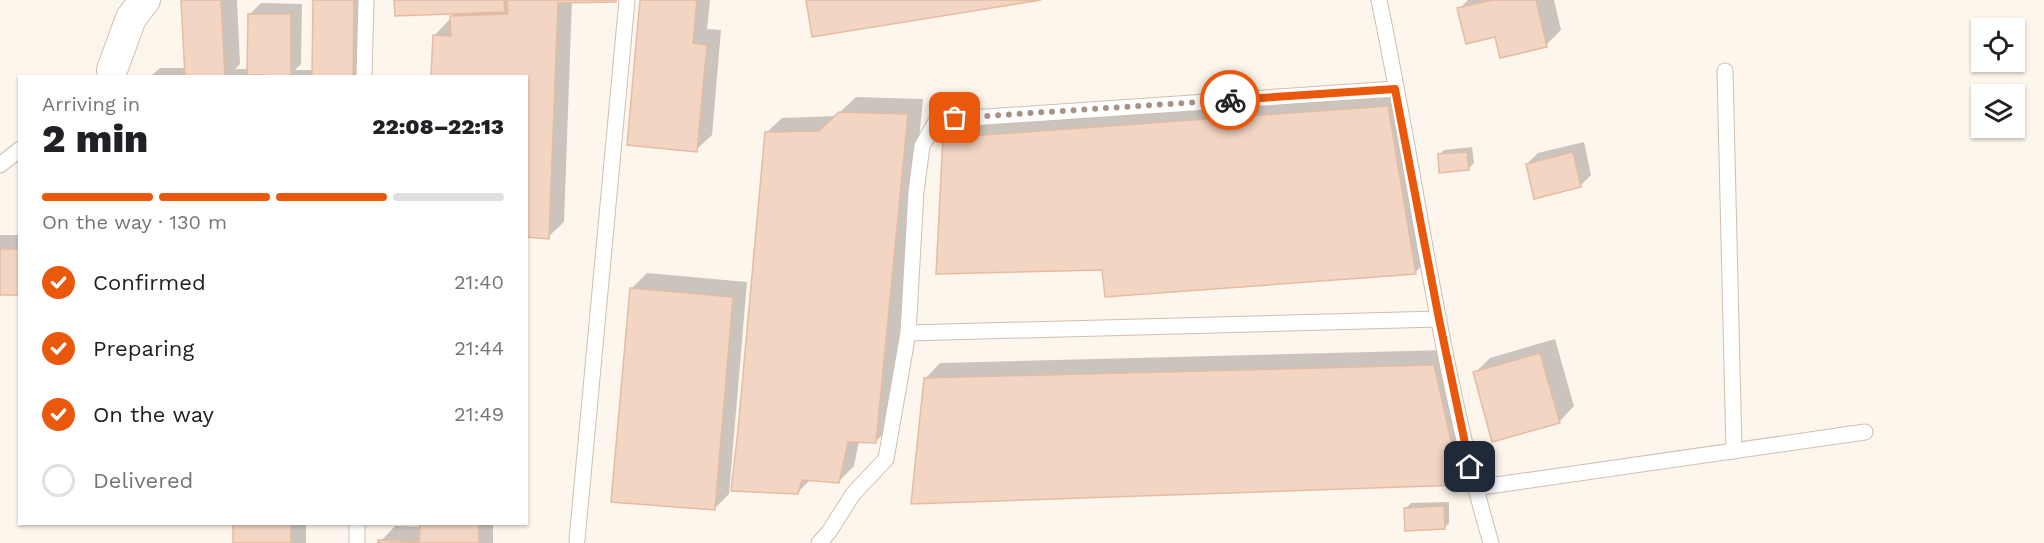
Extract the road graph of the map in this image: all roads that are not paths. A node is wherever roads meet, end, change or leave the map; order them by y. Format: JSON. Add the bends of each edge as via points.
{"nodes":[{"id":1,"x":145,"y":0,"type":"edge"},
{"id":2,"x":366,"y":0,"type":"edge"},
{"id":3,"x":627,"y":0,"type":"edge"},
{"id":4,"x":1379,"y":0,"type":"edge"},
{"id":5,"x":1725,"y":71,"type":"dead end"},
{"id":6,"x":109,"y":73,"type":"edge"},
{"id":7,"x":364,"y":75,"type":"edge"},
{"id":8,"x":1395,"y":89,"type":"junction"},
{"id":9,"x":18,"y":151,"type":"edge"},
{"id":10,"x":0,"y":165,"type":"edge"},
{"id":11,"x":1439,"y":319,"type":"junction"},
{"id":12,"x":908,"y":333,"type":"junction"},
{"id":13,"x":1865,"y":432,"type":"dead end"},
{"id":14,"x":1734,"y":451,"type":"junction"},
{"id":15,"x":1475,"y":488,"type":"junction"},
{"id":16,"x":357,"y":525,"type":"edge"},
{"id":17,"x":577,"y":540,"type":"dead end"},
{"id":18,"x":357,"y":543,"type":"edge"},
{"id":19,"x":819,"y":543,"type":"edge"},
{"id":20,"x":1491,"y":543,"type":"edge"}],
"edges":[{"from":1,"to":6,"type":"street","via":[[131,18]]},
{"from":2,"to":7,"type":"lane"},
{"from":3,"to":17,"type":"lane"},
{"from":4,"to":8,"type":"lane"},
{"from":5,"to":14,"type":"lane"},
{"from":8,"to":11,"type":"lane"},
{"from":8,"to":12,"type":"lane","via":[[938,118],[922,146]]},
{"from":9,"to":10,"type":"lane"},
{"from":11,"to":12,"type":"lane"},
{"from":11,"to":15,"type":"lane"},
{"from":12,"to":19,"type":"lane","via":[[886,459],[853,494]]},
{"from":13,"to":14,"type":"lane"},
{"from":14,"to":15,"type":"lane"},
{"from":15,"to":20,"type":"lane"},
{"from":16,"to":18,"type":"lane"}]}
